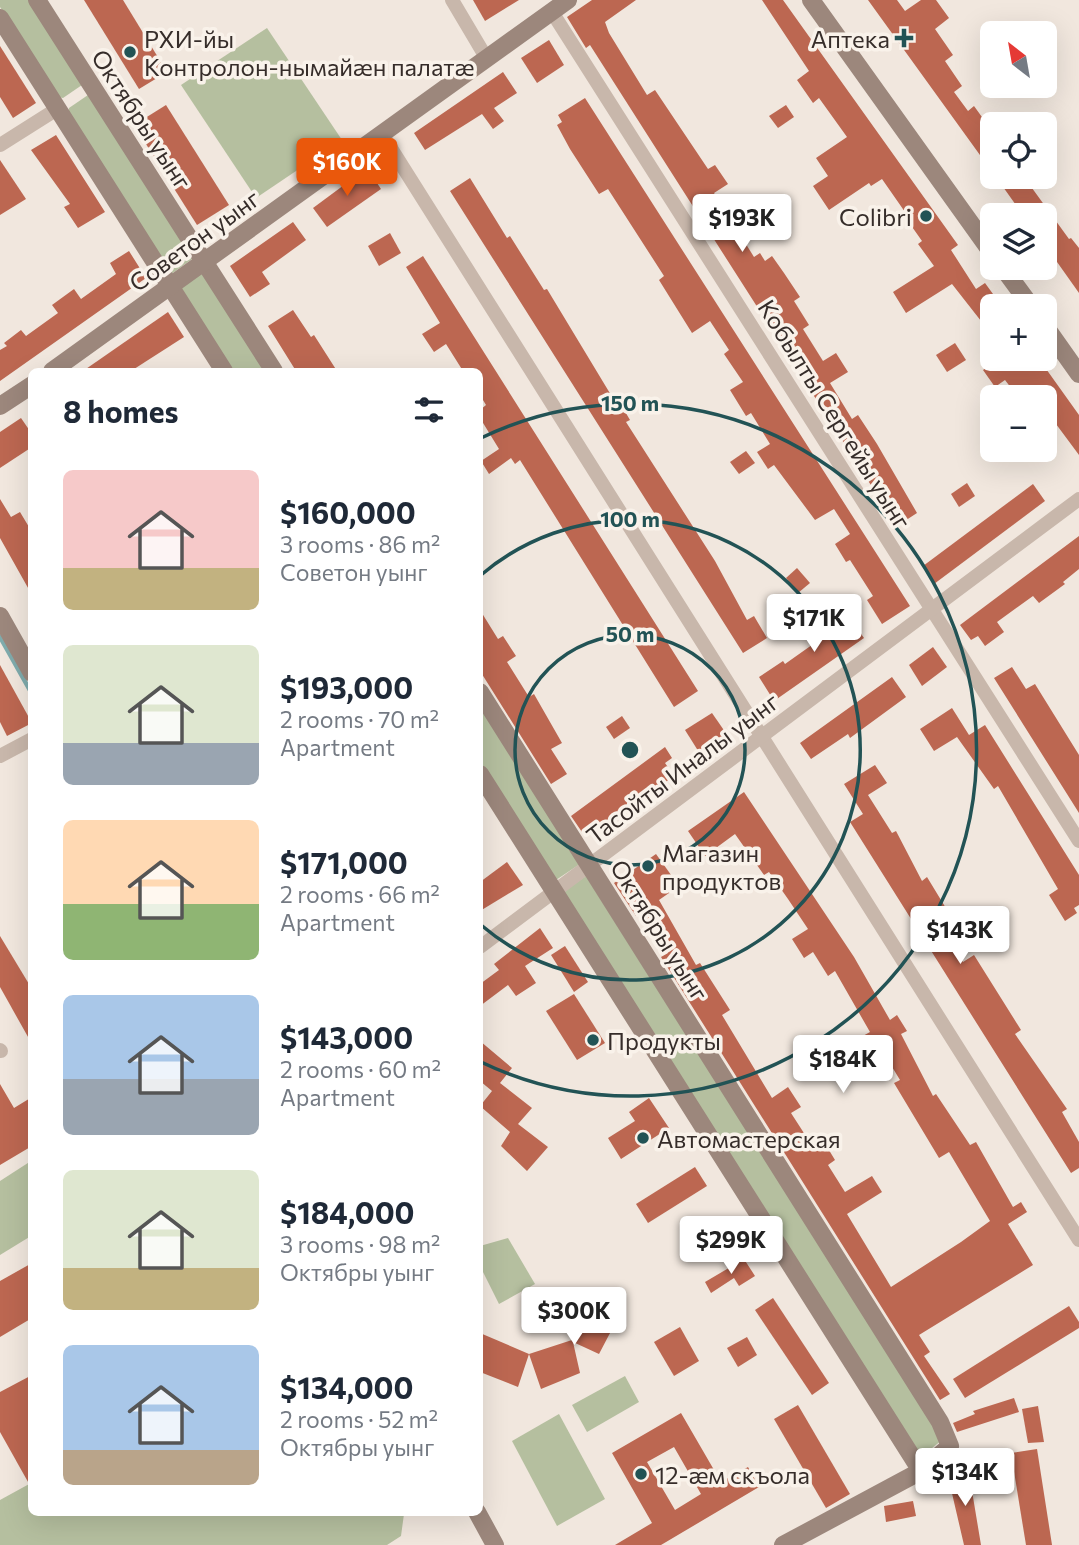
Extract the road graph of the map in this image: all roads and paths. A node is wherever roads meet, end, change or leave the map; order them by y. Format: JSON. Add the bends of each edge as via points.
{"nodes":[{"id":1,"x":37,"y":0,"type":"edge"},
{"id":2,"x":452,"y":0,"type":"edge"},
{"id":3,"x":568,"y":0,"type":"edge"},
{"id":4,"x":811,"y":0,"type":"edge"},
{"id":5,"x":552,"y":12,"type":"junction"},
{"id":6,"x":0,"y":18,"type":"edge"},
{"id":7,"x":487,"y":59,"type":"junction"},
{"id":8,"x":57,"y":109,"type":"junction"},
{"id":9,"x":382,"y":134,"type":"junction"},
{"id":10,"x":0,"y":145,"type":"edge"},
{"id":11,"x":980,"y":236,"type":"edge"},
{"id":12,"x":205,"y":262,"type":"junction"},
{"id":13,"x":170,"y":287,"type":"junction"},
{"id":14,"x":1057,"y":343,"type":"edge"},
{"id":15,"x":71,"y":366,"type":"edge"},
{"id":16,"x":222,"y":368,"type":"edge"},
{"id":17,"x":272,"y":368,"type":"edge"},
{"id":18,"x":1079,"y":374,"type":"edge"},
{"id":19,"x":28,"y":388,"type":"edge"},
{"id":20,"x":0,"y":406,"type":"edge"},
{"id":21,"x":1079,"y":499,"type":"edge"},
{"id":22,"x":933,"y":611,"type":"junction"},
{"id":23,"x":0,"y":616,"type":"edge"},
{"id":24,"x":28,"y":666,"type":"edge"},
{"id":25,"x":483,"y":697,"type":"edge"},
{"id":26,"x":763,"y":737,"type":"junction"},
{"id":27,"x":28,"y":741,"type":"edge"},
{"id":28,"x":0,"y":756,"type":"edge"},
{"id":29,"x":483,"y":780,"type":"edge"},
{"id":30,"x":1079,"y":841,"type":"edge"},
{"id":31,"x":590,"y":865,"type":"junction"},
{"id":32,"x":554,"y":892,"type":"junction"},
{"id":33,"x":483,"y":945,"type":"edge"},
{"id":34,"x":1079,"y":1240,"type":"edge"},
{"id":35,"x":921,"y":1471,"type":"junction"},
{"id":36,"x":479,"y":1516,"type":"edge"},
{"id":37,"x":495,"y":1545,"type":"edge"},
{"id":38,"x":783,"y":1545,"type":"edge"}],
"edges":[{"from":1,"to":12,"type":"street","name":"Октябры уынг"},
{"from":2,"to":7,"type":"street"},
{"from":3,"to":5,"type":"street","name":"Советон уынг"},
{"from":4,"to":11,"type":"street"},
{"from":5,"to":7,"type":"street","name":"Советон уынг"},
{"from":5,"to":22,"type":"street","name":"Кобылты Сергейы уынг"},
{"from":6,"to":8,"type":"street"},
{"from":7,"to":9,"type":"street","name":"Советон уынг"},
{"from":8,"to":10,"type":"street"},
{"from":8,"to":13,"type":"street"},
{"from":9,"to":12,"type":"street","name":"Советон уынг"},
{"from":9,"to":26,"type":"street"},
{"from":12,"to":13,"type":"street","name":"Советон уынг"},
{"from":12,"to":17,"type":"street","name":"Октябры уынг"},
{"from":13,"to":15,"type":"street","name":"Советон уынг"},
{"from":13,"to":16,"type":"street"},
{"from":14,"to":18,"type":"street"},
{"from":19,"to":20,"type":"street"},
{"from":21,"to":22,"type":"street","name":"Тасойты Иналы уынг"},
{"from":22,"to":26,"type":"street","name":"Тасойты Иналы уынг"},
{"from":22,"to":30,"type":"street","name":"Кобылты Сергейы уынг"},
{"from":23,"to":24,"type":"street"},
{"from":25,"to":31,"type":"street","name":"Октябры уынг"},
{"from":26,"to":31,"type":"street","name":"Тасойты Иналы уынг"},
{"from":26,"to":34,"type":"street"},
{"from":27,"to":28,"type":"street"},
{"from":29,"to":32,"type":"street"},
{"from":31,"to":32,"type":"street","name":"Тасойты Иналы уынг"},
{"from":31,"to":35,"type":"street","name":"Октябры уынг","via":[[940,1422],[950,1446]]},
{"from":32,"to":33,"type":"street","name":"Тасойты Иналы уынг"},
{"from":32,"to":35,"type":"street"},
{"from":35,"to":38,"type":"street"},
{"from":36,"to":37,"type":"street"}]}
